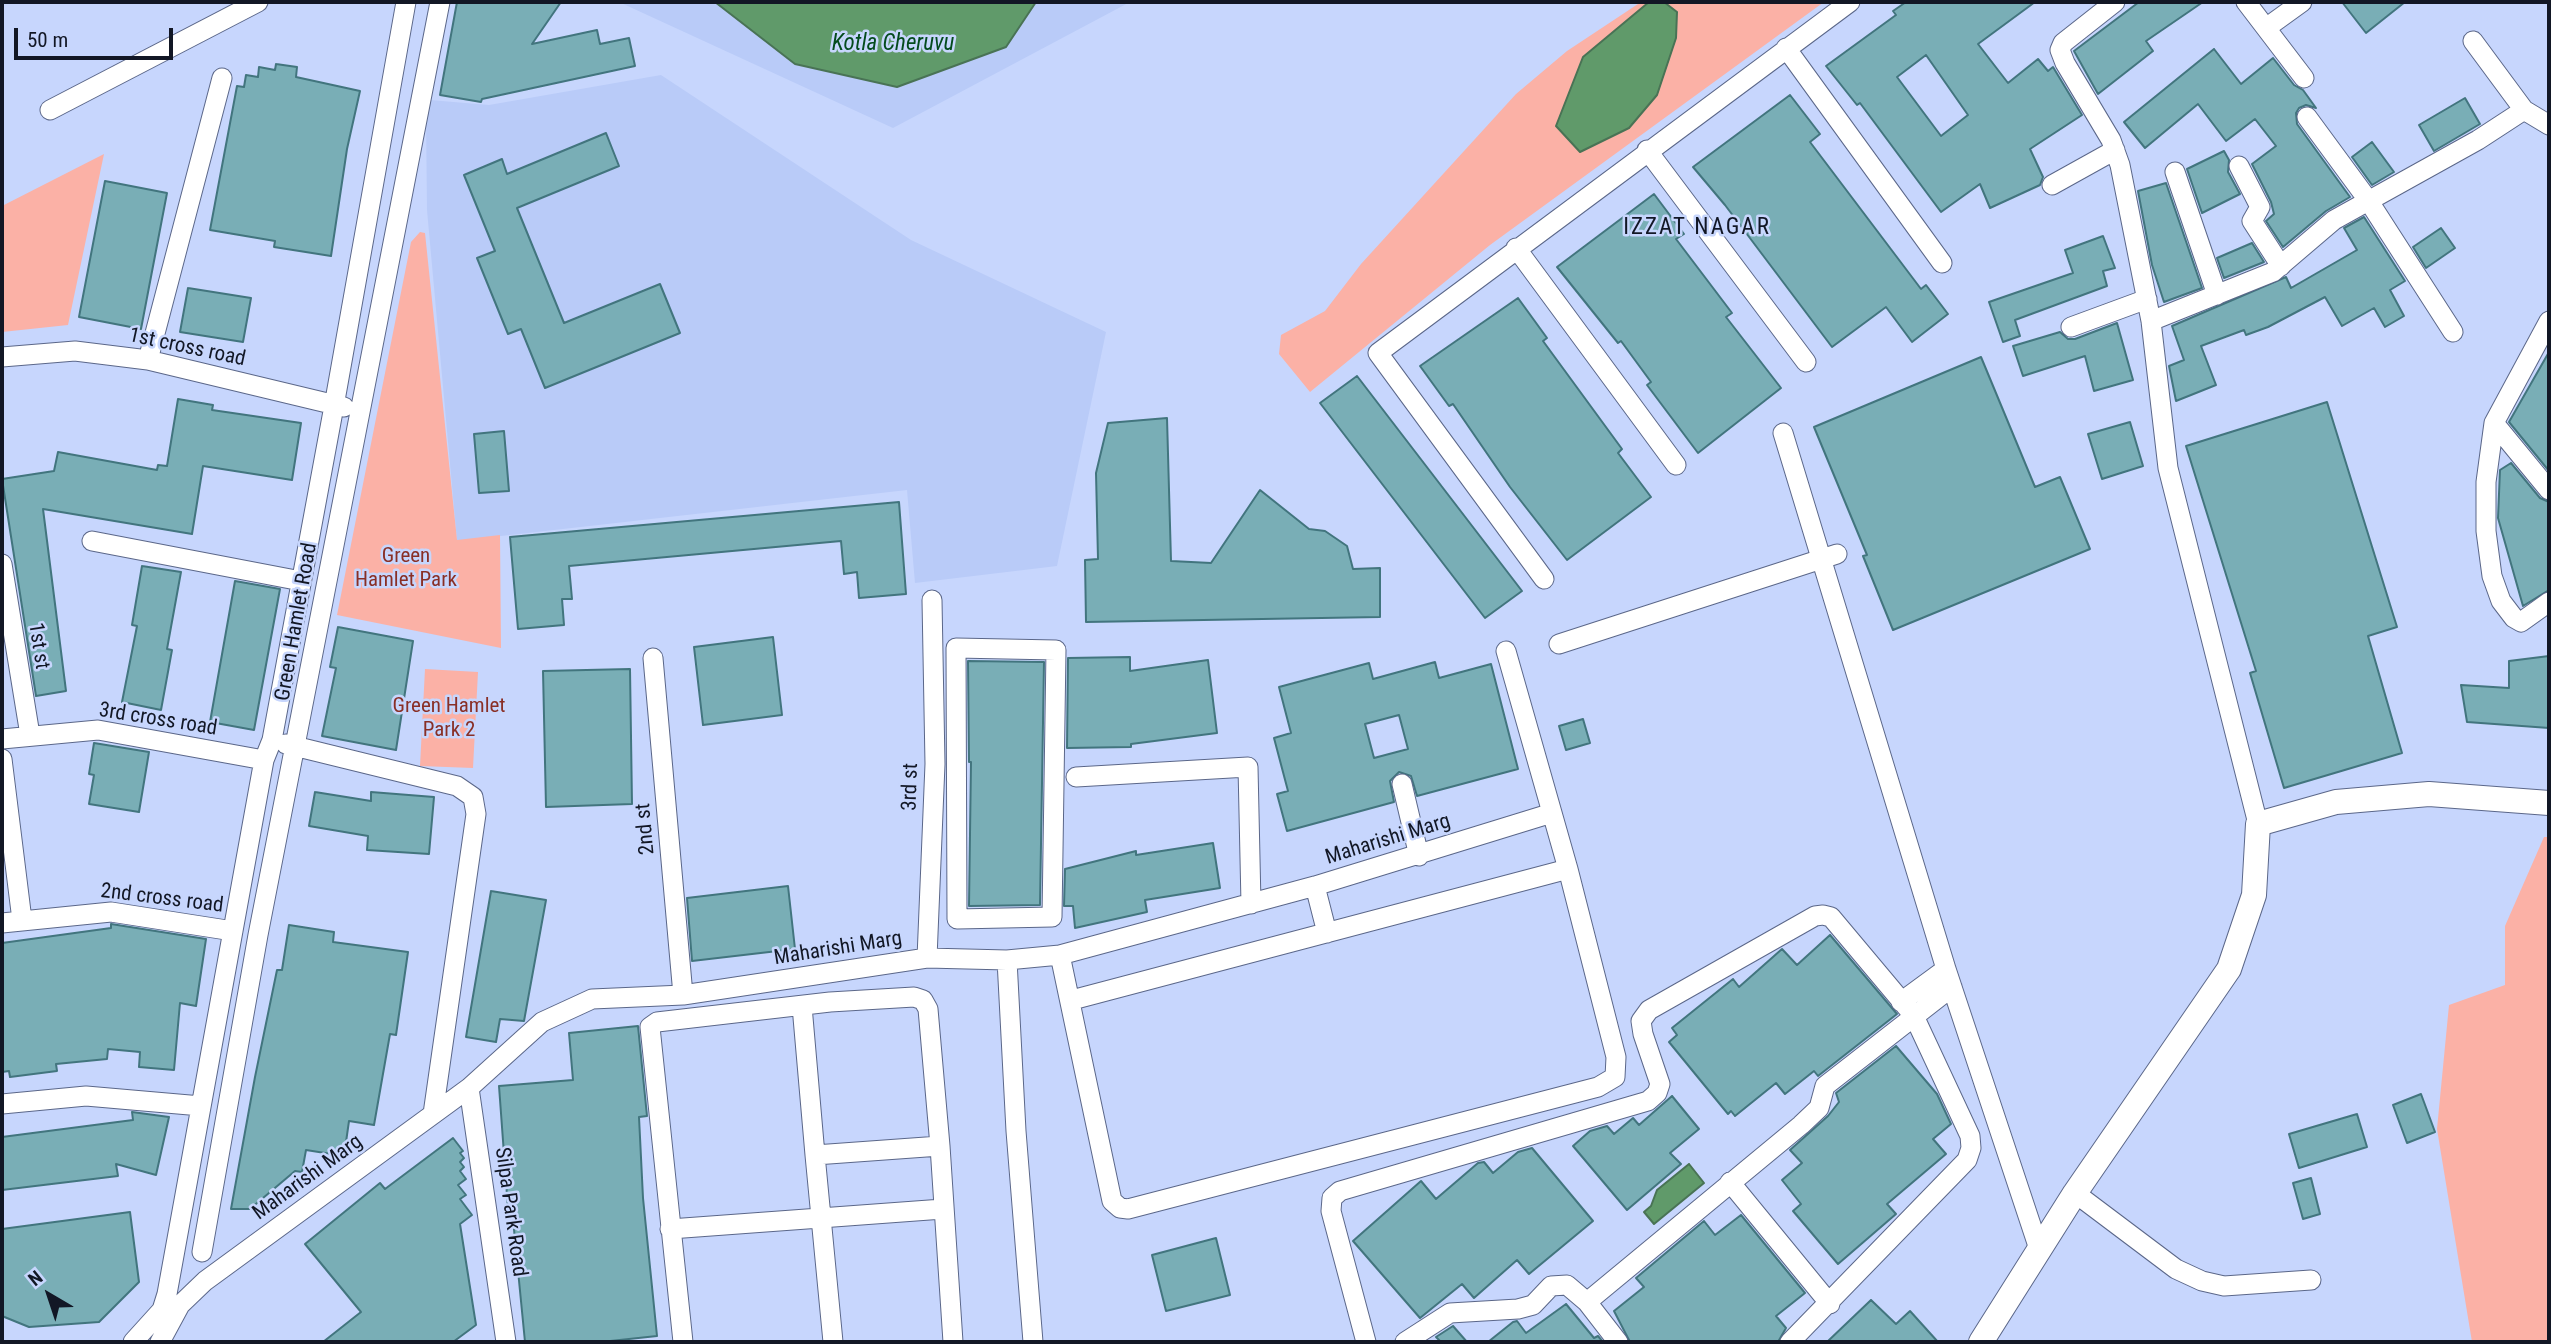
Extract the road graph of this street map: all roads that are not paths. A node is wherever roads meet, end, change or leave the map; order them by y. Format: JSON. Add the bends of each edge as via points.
{"nodes":[{"id":1,"x":258,"y":2,"type":"edge"},
{"id":2,"x":406,"y":2,"type":"edge"},
{"id":3,"x":440,"y":2,"type":"edge"},
{"id":4,"x":1850,"y":2,"type":"edge"},
{"id":5,"x":2115,"y":2,"type":"edge"},
{"id":6,"x":2246,"y":2,"type":"edge"},
{"id":7,"x":2302,"y":2,"type":"edge"},
{"id":8,"x":2266,"y":28,"type":"junction"},
{"id":9,"x":2473,"y":41,"type":"dead end"},
{"id":10,"x":1786,"y":48,"type":"junction"},
{"id":11,"x":222,"y":78,"type":"dead end"},
{"id":12,"x":2304,"y":78,"type":"dead end"},
{"id":13,"x":50,"y":110,"type":"dead end"},
{"id":14,"x":2524,"y":110,"type":"junction"},
{"id":15,"x":2307,"y":117,"type":"dead end"},
{"id":16,"x":2549,"y":125,"type":"edge"},
{"id":17,"x":1647,"y":150,"type":"junction"},
{"id":18,"x":2115,"y":150,"type":"junction"},
{"id":19,"x":2239,"y":166,"type":"dead end"},
{"id":20,"x":2175,"y":172,"type":"dead end"},
{"id":21,"x":2052,"y":185,"type":"dead end"},
{"id":22,"x":2368,"y":200,"type":"junction"},
{"id":23,"x":1516,"y":248,"type":"junction"},
{"id":24,"x":1942,"y":263,"type":"dead end"},
{"id":25,"x":2281,"y":266,"type":"junction"},
{"id":26,"x":2217,"y":295,"type":"junction"},
{"id":27,"x":2147,"y":299,"type":"junction"},
{"id":28,"x":2151,"y":321,"type":"junction"},
{"id":29,"x":2549,"y":321,"type":"edge"},
{"id":30,"x":2071,"y":327,"type":"dead end"},
{"id":31,"x":2453,"y":332,"type":"dead end"},
{"id":32,"x":2,"y":356,"type":"edge"},
{"id":33,"x":148,"y":360,"type":"junction"},
{"id":34,"x":1806,"y":362,"type":"dead end"},
{"id":35,"x":334,"y":406,"type":"junction"},
{"id":36,"x":360,"y":410,"type":"junction"},
{"id":37,"x":2494,"y":424,"type":"junction"},
{"id":38,"x":1783,"y":433,"type":"dead end"},
{"id":39,"x":1676,"y":465,"type":"dead end"},
{"id":40,"x":2549,"y":490,"type":"edge"},
{"id":41,"x":92,"y":541,"type":"dead end"},
{"id":42,"x":1830,"y":556,"type":"junction"},
{"id":43,"x":2,"y":564,"type":"edge"},
{"id":44,"x":1544,"y":579,"type":"dead end"},
{"id":45,"x":301,"y":581,"type":"junction"},
{"id":46,"x":2549,"y":603,"type":"edge"},
{"id":47,"x":932,"y":609,"type":"dead end"},
{"id":48,"x":1559,"y":644,"type":"dead end"},
{"id":49,"x":1506,"y":651,"type":"dead end"},
{"id":50,"x":653,"y":658,"type":"dead end"},
{"id":51,"x":30,"y":735,"type":"junction"},
{"id":52,"x":2,"y":739,"type":"edge"},
{"id":53,"x":272,"y":740,"type":"junction"},
{"id":54,"x":297,"y":746,"type":"junction"},
{"id":55,"x":2,"y":759,"type":"edge"},
{"id":56,"x":264,"y":760,"type":"junction"},
{"id":57,"x":934,"y":771,"type":"junction"},
{"id":58,"x":957,"y":772,"type":"junction"},
{"id":59,"x":1076,"y":777,"type":"dead end"},
{"id":60,"x":1402,"y":784,"type":"dead end"},
{"id":61,"x":2549,"y":803,"type":"edge"},
{"id":62,"x":1552,"y":813,"type":"junction"},
{"id":63,"x":2258,"y":824,"type":"junction"},
{"id":64,"x":1419,"y":856,"type":"junction"},
{"id":65,"x":1568,"y":869,"type":"junction"},
{"id":66,"x":1315,"y":886,"type":"junction"},
{"id":67,"x":10,"y":891,"type":"edge"},
{"id":68,"x":1251,"y":904,"type":"junction"},
{"id":69,"x":22,"y":920,"type":"junction"},
{"id":70,"x":2,"y":923,"type":"edge"},
{"id":71,"x":233,"y":931,"type":"junction"},
{"id":72,"x":1326,"y":933,"type":"junction"},
{"id":73,"x":1060,"y":955,"type":"junction"},
{"id":74,"x":927,"y":958,"type":"junction"},
{"id":75,"x":1007,"y":960,"type":"junction"},
{"id":76,"x":825,"y":974,"type":"junction"},
{"id":77,"x":1949,"y":978,"type":"junction"},
{"id":78,"x":780,"y":981,"type":"junction"},
{"id":79,"x":683,"y":995,"type":"junction"},
{"id":80,"x":1072,"y":1000,"type":"junction"},
{"id":81,"x":830,"y":1002,"type":"junction"},
{"id":82,"x":802,"y":1006,"type":"junction"},
{"id":83,"x":782,"y":1008,"type":"junction"},
{"id":84,"x":1908,"y":1009,"type":"junction"},
{"id":85,"x":469,"y":1088,"type":"junction"},
{"id":86,"x":2,"y":1104,"type":"edge"},
{"id":87,"x":201,"y":1106,"type":"junction"},
{"id":88,"x":433,"y":1114,"type":"junction"},
{"id":89,"x":940,"y":1146,"type":"junction"},
{"id":90,"x":815,"y":1155,"type":"junction"},
{"id":91,"x":1730,"y":1182,"type":"junction"},
{"id":92,"x":2075,"y":1193,"type":"junction"},
{"id":93,"x":943,"y":1209,"type":"junction"},
{"id":94,"x":821,"y":1219,"type":"junction"},
{"id":95,"x":670,"y":1229,"type":"junction"},
{"id":96,"x":176,"y":1248,"type":"junction"},
{"id":97,"x":2039,"y":1249,"type":"junction"},
{"id":98,"x":204,"y":1255,"type":"junction"},
{"id":99,"x":2311,"y":1280,"type":"dead end"},
{"id":100,"x":205,"y":1281,"type":"junction"},
{"id":101,"x":174,"y":1299,"type":"junction"},
{"id":102,"x":1587,"y":1302,"type":"junction"},
{"id":103,"x":1830,"y":1304,"type":"junction"},
{"id":104,"x":133,"y":1342,"type":"edge"},
{"id":105,"x":160,"y":1342,"type":"edge"},
{"id":106,"x":506,"y":1342,"type":"edge"},
{"id":107,"x":683,"y":1342,"type":"edge"},
{"id":108,"x":833,"y":1342,"type":"edge"},
{"id":109,"x":953,"y":1342,"type":"edge"},
{"id":110,"x":1033,"y":1342,"type":"edge"},
{"id":111,"x":1366,"y":1342,"type":"edge"},
{"id":112,"x":1405,"y":1342,"type":"edge"},
{"id":113,"x":1618,"y":1342,"type":"edge"},
{"id":114,"x":1790,"y":1342,"type":"edge"},
{"id":115,"x":1981,"y":1342,"type":"edge"}],
"edges":[{"from":1,"to":13,"type":"street"},
{"from":2,"to":35,"type":"street","name":"Green Hamlet Road"},
{"from":3,"to":36,"type":"street","name":"Green Hamlet Road"},
{"from":4,"to":10,"type":"street"},
{"from":5,"to":18,"type":"street","via":[[2060,50]]},
{"from":6,"to":8,"type":"street"},
{"from":7,"to":8,"type":"street"},
{"from":8,"to":12,"type":"street"},
{"from":9,"to":14,"type":"street"},
{"from":10,"to":17,"type":"street"},
{"from":10,"to":24,"type":"street"},
{"from":11,"to":33,"type":"street"},
{"from":14,"to":16,"type":"street"},
{"from":14,"to":22,"type":"street","via":[[2478,141]]},
{"from":15,"to":22,"type":"street"},
{"from":17,"to":23,"type":"street"},
{"from":17,"to":34,"type":"street"},
{"from":18,"to":21,"type":"street"},
{"from":18,"to":27,"type":"street"},
{"from":19,"to":25,"type":"street","via":[[2260,207],[2252,221]]},
{"from":20,"to":26,"type":"street"},
{"from":22,"to":25,"type":"street","via":[[2334,220]]},
{"from":22,"to":31,"type":"street"},
{"from":23,"to":39,"type":"street"},
{"from":23,"to":44,"type":"street","via":[[1378,354]]},
{"from":25,"to":26,"type":"street"},
{"from":26,"to":28,"type":"street"},
{"from":27,"to":28,"type":"street"},
{"from":27,"to":30,"type":"street"},
{"from":28,"to":63,"type":"street","via":[[2168,468]]},
{"from":29,"to":37,"type":"street"},
{"from":32,"to":33,"type":"street","name":"1st cross road","via":[[75,351]]},
{"from":33,"to":35,"type":"street","name":"1st cross road"},
{"from":35,"to":36,"type":"street","name":"1st cross road"},
{"from":35,"to":45,"type":"street","name":"Green Hamlet Road"},
{"from":36,"to":54,"type":"street","name":"Green Hamlet Road"},
{"from":37,"to":40,"type":"street"},
{"from":37,"to":46,"type":"street","via":[[2486,482],[2492,576],[2501,601],[2517,621]]},
{"from":38,"to":42,"type":"street"},
{"from":41,"to":45,"type":"street"},
{"from":42,"to":48,"type":"street"},
{"from":42,"to":77,"type":"street"},
{"from":43,"to":51,"type":"street","name":"1st st"},
{"from":45,"to":53,"type":"street","name":"Green Hamlet Road"},
{"from":47,"to":57,"type":"street","name":"3rd st"},
{"from":49,"to":62,"type":"street"},
{"from":50,"to":79,"type":"street","name":"2nd st"},
{"from":51,"to":52,"type":"street","name":"3rd cross road"},
{"from":51,"to":56,"type":"street","name":"3rd cross road","via":[[98,730]]},
{"from":53,"to":54,"type":"street"},
{"from":53,"to":56,"type":"street","name":"Green Hamlet Road"},
{"from":54,"to":88,"type":"street","via":[[457,786],[473,797],[476,814]]},
{"from":54,"to":98,"type":"street","name":"Green Hamlet Road","via":[[258,935]]},
{"from":55,"to":67,"type":"street"},
{"from":56,"to":71,"type":"street","name":"Green Hamlet Road"},
{"from":57,"to":58,"type":"street"},
{"from":57,"to":74,"type":"street","name":"3rd st"},
{"from":58,"to":58,"type":"street","via":[[956,648],[1056,650],[1052,917],[957,919]]},
{"from":59,"to":68,"type":"street","via":[[1248,767]]},
{"from":60,"to":64,"type":"street"},
{"from":61,"to":63,"type":"street","via":[[2429,794],[2336,802]]},
{"from":62,"to":64,"type":"street","name":"Maharishi Marg"},
{"from":62,"to":65,"type":"street"},
{"from":63,"to":92,"type":"street","via":[[2254,895],[2229,969]]},
{"from":64,"to":66,"type":"street","name":"Maharishi Marg"},
{"from":65,"to":72,"type":"street"},
{"from":65,"to":80,"type":"street","via":[[1616,1057],[1615,1077],[1598,1087],[1128,1209],[1112,1201]]},
{"from":66,"to":68,"type":"street","name":"Maharishi Marg"},
{"from":66,"to":72,"type":"street"},
{"from":67,"to":69,"type":"street"},
{"from":68,"to":73,"type":"street","name":"Maharishi Marg"},
{"from":69,"to":70,"type":"street","name":"2nd cross road"},
{"from":69,"to":71,"type":"street","name":"2nd cross road","via":[[111,912]]},
{"from":71,"to":87,"type":"street","name":"Green Hamlet Road"},
{"from":72,"to":80,"type":"street"},
{"from":73,"to":75,"type":"street","name":"Maharishi Marg"},
{"from":73,"to":80,"type":"street"},
{"from":74,"to":75,"type":"street","name":"Maharishi Marg"},
{"from":74,"to":76,"type":"street","name":"Maharishi Marg"},
{"from":75,"to":110,"type":"street"},
{"from":76,"to":78,"type":"street","name":"Maharishi Marg"},
{"from":76,"to":81,"type":"street"},
{"from":77,"to":84,"type":"street"},
{"from":77,"to":97,"type":"street"},
{"from":78,"to":79,"type":"street","name":"Maharishi Marg"},
{"from":78,"to":83,"type":"street"},
{"from":79,"to":85,"type":"street","name":"Maharishi Marg","via":[[592,999],[542,1022]]},
{"from":81,"to":82,"type":"street"},
{"from":81,"to":89,"type":"street","via":[[923,1000],[928,1009]]},
{"from":82,"to":83,"type":"street"},
{"from":82,"to":90,"type":"street"},
{"from":83,"to":95,"type":"street","via":[[657,1022],[650,1027]]},
{"from":84,"to":91,"type":"street","via":[[1825,1086],[1819,1108]]},
{"from":84,"to":103,"type":"street","via":[[1970,1136],[1967,1160]]},
{"from":84,"to":111,"type":"street","via":[[1831,917],[1815,916],[1649,1010],[1641,1021],[1660,1084],[1648,1101],[1340,1191],[1332,1198],[1332,1211]]},
{"from":85,"to":88,"type":"street","name":"Maharishi Marg"},
{"from":85,"to":106,"type":"street","name":"Silpa Park Road"},
{"from":86,"to":87,"type":"street","via":[[86,1096]]},
{"from":87,"to":96,"type":"street","name":"Green Hamlet Road"},
{"from":88,"to":100,"type":"street","name":"Maharishi Marg"},
{"from":89,"to":90,"type":"street"},
{"from":89,"to":93,"type":"street"},
{"from":90,"to":94,"type":"street"},
{"from":91,"to":102,"type":"street"},
{"from":91,"to":103,"type":"street"},
{"from":92,"to":97,"type":"street"},
{"from":92,"to":99,"type":"street","via":[[2176,1269],[2202,1281],[2224,1286]]},
{"from":93,"to":94,"type":"street"},
{"from":93,"to":109,"type":"street"},
{"from":94,"to":95,"type":"street"},
{"from":94,"to":108,"type":"street"},
{"from":95,"to":107,"type":"street"},
{"from":96,"to":98,"type":"street","via":[[193,1247]]},
{"from":96,"to":101,"type":"street","name":"Green Hamlet Road"},
{"from":97,"to":115,"type":"street"},
{"from":98,"to":100,"type":"street","name":"Green Hamlet Road"},
{"from":100,"to":101,"type":"street","name":"Maharishi Marg"},
{"from":101,"to":104,"type":"street"},
{"from":101,"to":105,"type":"street"},
{"from":102,"to":112,"type":"street","via":[[1567,1285],[1551,1286],[1533,1305],[1450,1313]]},
{"from":102,"to":113,"type":"street"},
{"from":103,"to":114,"type":"street"}]}
